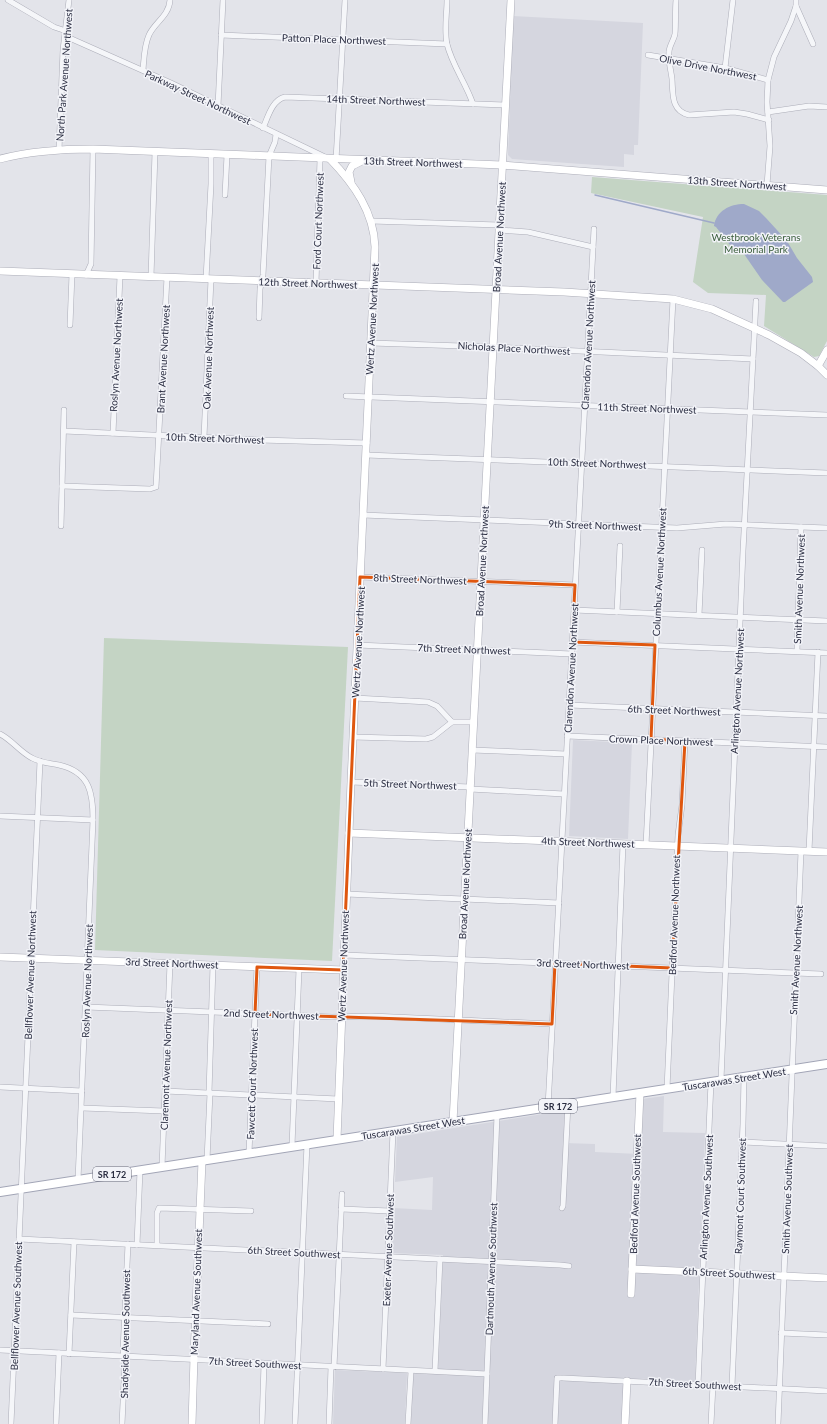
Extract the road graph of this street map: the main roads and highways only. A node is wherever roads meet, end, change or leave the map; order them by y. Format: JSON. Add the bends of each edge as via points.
{"nodes":[{"id":1,"x":827,"y":1064,"type":"edge"},
{"id":2,"x":0,"y":1192,"type":"edge"}],
"edges":[{"from":1,"to":2,"type":"main road","name":"Tuscarawas Street West","number":"SR 172"}]}
